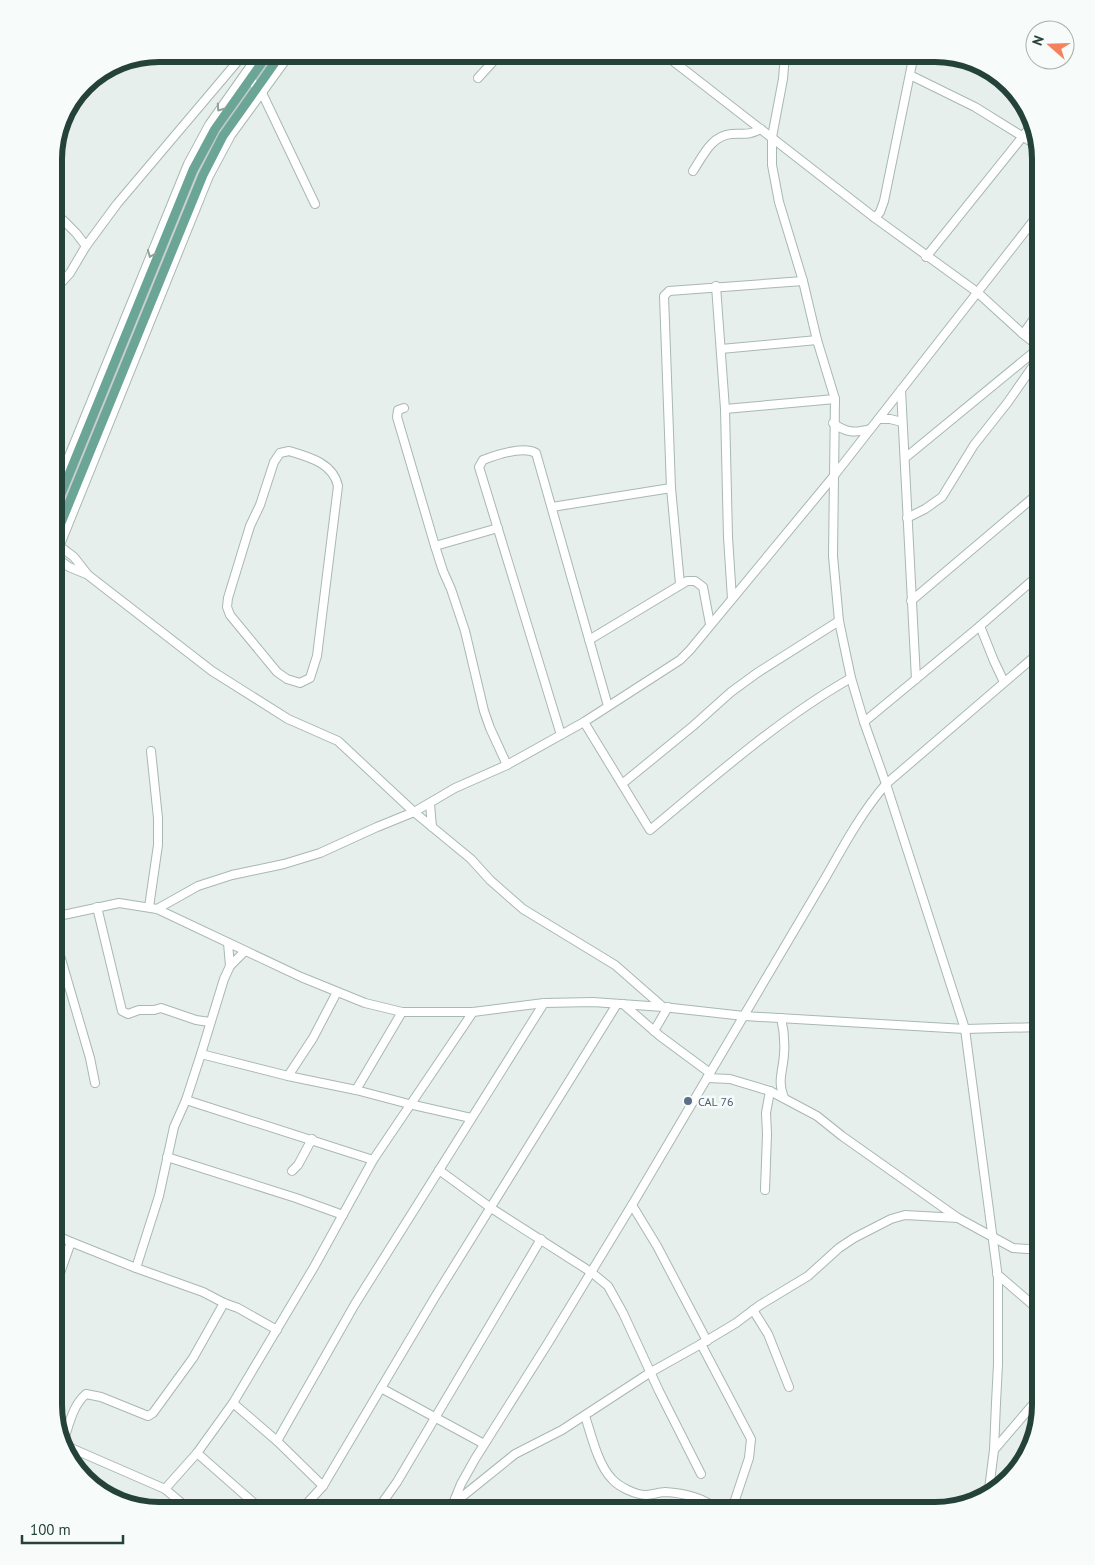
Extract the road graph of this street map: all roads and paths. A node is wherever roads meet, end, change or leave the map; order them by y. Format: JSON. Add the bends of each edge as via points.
{"nodes":[{"id":1,"x":237,"y":62,"type":"edge"},
{"id":2,"x":255,"y":62,"type":"edge"},
{"id":3,"x":261,"y":62,"type":"edge"},
{"id":4,"x":276,"y":62,"type":"edge"},
{"id":5,"x":283,"y":62,"type":"edge"},
{"id":6,"x":492,"y":62,"type":"edge"},
{"id":7,"x":675,"y":63,"type":"edge"},
{"id":8,"x":784,"y":63,"type":"edge"},
{"id":9,"x":912,"y":63,"type":"edge"},
{"id":10,"x":910,"y":75,"type":"junction"},
{"id":11,"x":248,"y":76,"type":"junction"},
{"id":12,"x":478,"y":78,"type":"dead end"},
{"id":13,"x":260,"y":89,"type":"junction"},
{"id":14,"x":761,"y":129,"type":"junction"},
{"id":15,"x":1028,"y":130,"type":"edge"},
{"id":16,"x":772,"y":137,"type":"junction"},
{"id":17,"x":1022,"y":138,"type":"junction"},
{"id":18,"x":1031,"y":142,"type":"edge"},
{"id":19,"x":693,"y":171,"type":"dead end"},
{"id":20,"x":315,"y":204,"type":"dead end"},
{"id":21,"x":875,"y":218,"type":"junction"},
{"id":22,"x":63,"y":220,"type":"dead end"},
{"id":23,"x":1032,"y":222,"type":"edge"},
{"id":24,"x":86,"y":246,"type":"junction"},
{"id":25,"x":926,"y":257,"type":"junction"},
{"id":26,"x":803,"y":281,"type":"junction"},
{"id":27,"x":63,"y":282,"type":"edge"},
{"id":28,"x":716,"y":286,"type":"junction"},
{"id":29,"x":977,"y":292,"type":"junction"},
{"id":30,"x":1032,"y":322,"type":"edge"},
{"id":31,"x":1023,"y":334,"type":"junction"},
{"id":32,"x":817,"y":340,"type":"junction"},
{"id":33,"x":1032,"y":341,"type":"edge"},
{"id":34,"x":721,"y":349,"type":"junction"},
{"id":35,"x":1032,"y":354,"type":"edge"},
{"id":36,"x":1032,"y":366,"type":"edge"},
{"id":37,"x":902,"y":390,"type":"junction"},
{"id":38,"x":835,"y":399,"type":"junction"},
{"id":39,"x":404,"y":408,"type":"dead end"},
{"id":40,"x":725,"y":410,"type":"junction"},
{"id":41,"x":879,"y":418,"type":"junction"},
{"id":42,"x":833,"y":422,"type":"junction"},
{"id":43,"x":902,"y":422,"type":"junction"},
{"id":44,"x":871,"y":429,"type":"junction"},
{"id":45,"x":905,"y":458,"type":"junction"},
{"id":46,"x":63,"y":472,"type":"edge"},
{"id":47,"x":833,"y":477,"type":"junction"},
{"id":48,"x":268,"y":479,"type":"joint"},
{"id":49,"x":671,"y":488,"type":"junction"},
{"id":50,"x":63,"y":490,"type":"edge"},
{"id":51,"x":1032,"y":499,"type":"edge"},
{"id":52,"x":552,"y":507,"type":"junction"},
{"id":53,"x":907,"y":518,"type":"junction"},
{"id":54,"x":63,"y":526,"type":"edge"},
{"id":55,"x":498,"y":528,"type":"junction"},
{"id":56,"x":435,"y":546,"type":"junction"},
{"id":57,"x":63,"y":548,"type":"edge"},
{"id":58,"x":63,"y":562,"type":"edge"},
{"id":59,"x":88,"y":575,"type":"junction"},
{"id":60,"x":1032,"y":580,"type":"edge"},
{"id":61,"x":680,"y":584,"type":"junction"},
{"id":62,"x":732,"y":599,"type":"junction"},
{"id":63,"x":911,"y":601,"type":"junction"},
{"id":64,"x":839,"y":621,"type":"junction"},
{"id":65,"x":710,"y":624,"type":"junction"},
{"id":66,"x":980,"y":626,"type":"junction"},
{"id":67,"x":589,"y":640,"type":"junction"},
{"id":68,"x":1032,"y":659,"type":"edge"},
{"id":69,"x":851,"y":678,"type":"junction"},
{"id":70,"x":916,"y":679,"type":"junction"},
{"id":71,"x":1004,"y":682,"type":"junction"},
{"id":72,"x":608,"y":706,"type":"junction"},
{"id":73,"x":584,"y":722,"type":"junction"},
{"id":74,"x":864,"y":722,"type":"junction"},
{"id":75,"x":561,"y":735,"type":"junction"},
{"id":76,"x":151,"y":751,"type":"dead end"},
{"id":77,"x":507,"y":765,"type":"junction"},
{"id":78,"x":622,"y":784,"type":"junction"},
{"id":79,"x":886,"y":784,"type":"junction"},
{"id":80,"x":430,"y":804,"type":"junction"},
{"id":81,"x":414,"y":812,"type":"junction"},
{"id":82,"x":432,"y":827,"type":"junction"},
{"id":83,"x":97,"y":907,"type":"junction"},
{"id":84,"x":153,"y":908,"type":"junction"},
{"id":85,"x":62,"y":916,"type":"edge"},
{"id":86,"x":228,"y":943,"type":"junction"},
{"id":87,"x":244,"y":952,"type":"junction"},
{"id":88,"x":62,"y":964,"type":"edge"},
{"id":89,"x":230,"y":966,"type":"junction"},
{"id":90,"x":337,"y":992,"type":"junction"},
{"id":91,"x":544,"y":1003,"type":"junction"},
{"id":92,"x":620,"y":1004,"type":"junction"},
{"id":93,"x":665,"y":1007,"type":"junction"},
{"id":94,"x":402,"y":1012,"type":"junction"},
{"id":95,"x":474,"y":1012,"type":"junction"},
{"id":96,"x":744,"y":1016,"type":"junction"},
{"id":97,"x":781,"y":1018,"type":"junction"},
{"id":98,"x":210,"y":1022,"type":"junction"},
{"id":99,"x":1032,"y":1027,"type":"edge"},
{"id":100,"x":965,"y":1029,"type":"junction"},
{"id":101,"x":654,"y":1031,"type":"junction"},
{"id":102,"x":201,"y":1054,"type":"junction"},
{"id":103,"x":708,"y":1075,"type":"junction"},
{"id":104,"x":288,"y":1076,"type":"junction"},
{"id":105,"x":95,"y":1083,"type":"dead end"},
{"id":106,"x":356,"y":1090,"type":"junction"},
{"id":107,"x":770,"y":1091,"type":"junction"},
{"id":108,"x":784,"y":1098,"type":"junction"},
{"id":109,"x":186,"y":1100,"type":"junction"},
{"id":110,"x":409,"y":1104,"type":"junction"},
{"id":111,"x":471,"y":1118,"type":"junction"},
{"id":112,"x":312,"y":1139,"type":"junction"},
{"id":113,"x":167,"y":1157,"type":"junction"},
{"id":114,"x":374,"y":1160,"type":"junction"},
{"id":115,"x":439,"y":1170,"type":"junction"},
{"id":116,"x":292,"y":1171,"type":"dead end"},
{"id":117,"x":766,"y":1190,"type":"dead end"},
{"id":118,"x":632,"y":1205,"type":"junction"},
{"id":119,"x":492,"y":1208,"type":"junction"},
{"id":120,"x":343,"y":1215,"type":"junction"},
{"id":121,"x":958,"y":1218,"type":"junction"},
{"id":122,"x":993,"y":1237,"type":"junction"},
{"id":123,"x":62,"y":1238,"type":"edge"},
{"id":124,"x":541,"y":1239,"type":"junction"},
{"id":125,"x":71,"y":1242,"type":"junction"},
{"id":126,"x":1032,"y":1248,"type":"edge"},
{"id":127,"x":62,"y":1267,"type":"edge"},
{"id":128,"x":136,"y":1268,"type":"junction"},
{"id":129,"x":591,"y":1272,"type":"junction"},
{"id":130,"x":997,"y":1274,"type":"junction"},
{"id":131,"x":224,"y":1303,"type":"junction"},
{"id":132,"x":1032,"y":1304,"type":"edge"},
{"id":133,"x":753,"y":1310,"type":"junction"},
{"id":134,"x":277,"y":1330,"type":"junction"},
{"id":135,"x":704,"y":1343,"type":"junction"},
{"id":136,"x":651,"y":1372,"type":"junction"},
{"id":137,"x":789,"y":1387,"type":"dead end"},
{"id":138,"x":381,"y":1388,"type":"junction"},
{"id":139,"x":233,"y":1403,"type":"junction"},
{"id":140,"x":1032,"y":1406,"type":"edge"},
{"id":141,"x":585,"y":1416,"type":"junction"},
{"id":142,"x":435,"y":1418,"type":"junction"},
{"id":143,"x":67,"y":1434,"type":"edge"},
{"id":144,"x":277,"y":1441,"type":"junction"},
{"id":145,"x":484,"y":1444,"type":"junction"},
{"id":146,"x":72,"y":1446,"type":"edge"},
{"id":147,"x":994,"y":1450,"type":"junction"},
{"id":148,"x":196,"y":1453,"type":"junction"},
{"id":149,"x":701,"y":1474,"type":"dead end"},
{"id":150,"x":323,"y":1486,"type":"junction"},
{"id":151,"x":989,"y":1486,"type":"edge"},
{"id":152,"x":165,"y":1489,"type":"junction"},
{"id":153,"x":181,"y":1502,"type":"edge"},
{"id":154,"x":253,"y":1502,"type":"edge"},
{"id":155,"x":308,"y":1502,"type":"edge"},
{"id":156,"x":383,"y":1502,"type":"edge"},
{"id":157,"x":454,"y":1502,"type":"edge"},
{"id":158,"x":458,"y":1502,"type":"edge"},
{"id":159,"x":707,"y":1502,"type":"edge"},
{"id":160,"x":735,"y":1502,"type":"edge"}],
"edges":[{"from":1,"to":24,"type":"street","via":[[117,204]]},
{"from":2,"to":11,"type":"street"},
{"from":3,"to":11,"type":"main road"},
{"from":4,"to":13,"type":"main road"},
{"from":5,"to":13,"type":"street"},
{"from":6,"to":12,"type":"street"},
{"from":7,"to":14,"type":"street"},
{"from":8,"to":16,"type":"street"},
{"from":9,"to":10,"type":"street"},
{"from":10,"to":17,"type":"street","via":[[975,107]]},
{"from":10,"to":21,"type":"street","via":[[884,201]]},
{"from":11,"to":13,"type":"street"},
{"from":11,"to":46,"type":"street","one_way":true,"via":[[208,125],[188,164]]},
{"from":11,"to":50,"type":"main road","via":[[193,170]]},
{"from":13,"to":20,"type":"street"},
{"from":13,"to":54,"type":"main road","via":[[223,136],[203,174]]},
{"from":14,"to":16,"type":"street"},
{"from":14,"to":19,"type":"street","via":[[750,135],[729,134],[716,138]]},
{"from":15,"to":17,"type":"street"},
{"from":16,"to":21,"type":"street"},
{"from":16,"to":26,"type":"street","via":[[774,180]]},
{"from":17,"to":18,"type":"street"},
{"from":17,"to":25,"type":"street"},
{"from":21,"to":25,"type":"street"},
{"from":22,"to":24,"type":"street"},
{"from":23,"to":29,"type":"street"},
{"from":24,"to":27,"type":"street"},
{"from":25,"to":29,"type":"street"},
{"from":26,"to":28,"type":"street"},
{"from":26,"to":32,"type":"street"},
{"from":28,"to":34,"type":"street"},
{"from":28,"to":49,"type":"street","via":[[669,291],[663,300]]},
{"from":29,"to":31,"type":"street"},
{"from":29,"to":37,"type":"street"},
{"from":30,"to":31,"type":"street"},
{"from":31,"to":33,"type":"street"},
{"from":32,"to":34,"type":"street"},
{"from":32,"to":38,"type":"street"},
{"from":34,"to":40,"type":"street"},
{"from":35,"to":45,"type":"street"},
{"from":36,"to":53,"type":"street","via":[[974,445],[942,497]]},
{"from":37,"to":41,"type":"street"},
{"from":37,"to":43,"type":"street"},
{"from":38,"to":40,"type":"street"},
{"from":38,"to":42,"type":"street"},
{"from":39,"to":56,"type":"street","via":[[398,410],[397,417]]},
{"from":40,"to":62,"type":"street"},
{"from":41,"to":43,"type":"street"},
{"from":41,"to":44,"type":"street"},
{"from":42,"to":44,"type":"street","via":[[845,431]]},
{"from":42,"to":47,"type":"street"},
{"from":43,"to":45,"type":"street"},
{"from":44,"to":47,"type":"street"},
{"from":45,"to":53,"type":"street"},
{"from":47,"to":62,"type":"street"},
{"from":47,"to":64,"type":"street","via":[[833,556]]},
{"from":48,"to":48,"type":"street","via":[[250,526],[227,607],[277,672],[300,683],[310,678],[317,656],[338,486],[333,472],[326,466],[289,452],[276,457]]},
{"from":49,"to":52,"type":"street"},
{"from":49,"to":61,"type":"street"},
{"from":51,"to":63,"type":"street"},
{"from":52,"to":55,"type":"street","via":[[534,452],[511,452],[483,460],[480,467]]},
{"from":52,"to":67,"type":"street"},
{"from":53,"to":63,"type":"street"},
{"from":55,"to":56,"type":"street"},
{"from":55,"to":75,"type":"street"},
{"from":56,"to":77,"type":"street","via":[[465,631],[484,711]]},
{"from":57,"to":59,"type":"street"},
{"from":58,"to":59,"type":"street"},
{"from":59,"to":81,"type":"street","via":[[220,676],[288,719],[338,741]]},
{"from":60,"to":66,"type":"street"},
{"from":61,"to":65,"type":"street","via":[[695,581],[703,587]]},
{"from":61,"to":67,"type":"street"},
{"from":62,"to":65,"type":"street"},
{"from":63,"to":70,"type":"street"},
{"from":64,"to":69,"type":"street"},
{"from":64,"to":78,"type":"street","via":[[750,678]]},
{"from":65,"to":72,"type":"street","via":[[680,660]]},
{"from":66,"to":70,"type":"street"},
{"from":66,"to":71,"type":"street"},
{"from":67,"to":72,"type":"street"},
{"from":68,"to":71,"type":"street"},
{"from":69,"to":74,"type":"street"},
{"from":69,"to":78,"type":"street","via":[[772,732],[650,830]]},
{"from":70,"to":74,"type":"street"},
{"from":71,"to":79,"type":"street"},
{"from":72,"to":73,"type":"street"},
{"from":73,"to":75,"type":"street"},
{"from":73,"to":78,"type":"street"},
{"from":74,"to":79,"type":"street"},
{"from":75,"to":77,"type":"street"},
{"from":76,"to":84,"type":"street","via":[[158,818]]},
{"from":77,"to":80,"type":"street","via":[[455,788]]},
{"from":79,"to":96,"type":"street","via":[[857,821]]},
{"from":79,"to":100,"type":"street"},
{"from":80,"to":81,"type":"street"},
{"from":80,"to":82,"type":"street"},
{"from":81,"to":82,"type":"street"},
{"from":81,"to":84,"type":"street","via":[[320,854],[232,875],[198,886]]},
{"from":82,"to":93,"type":"street","via":[[523,908],[615,965]]},
{"from":83,"to":84,"type":"street","via":[[119,903]]},
{"from":83,"to":85,"type":"street"},
{"from":83,"to":98,"type":"street","via":[[122,1011],[128,1014],[161,1008]]},
{"from":84,"to":86,"type":"street"},
{"from":86,"to":87,"type":"street"},
{"from":86,"to":89,"type":"street"},
{"from":87,"to":89,"type":"street"},
{"from":87,"to":90,"type":"street"},
{"from":88,"to":105,"type":"street"},
{"from":89,"to":98,"type":"street"},
{"from":90,"to":94,"type":"street"},
{"from":90,"to":104,"type":"street"},
{"from":91,"to":92,"type":"street"},
{"from":91,"to":95,"type":"street"},
{"from":91,"to":111,"type":"street"},
{"from":92,"to":93,"type":"street"},
{"from":92,"to":101,"type":"street"},
{"from":92,"to":119,"type":"street"},
{"from":93,"to":96,"type":"street"},
{"from":93,"to":101,"type":"street"},
{"from":94,"to":95,"type":"street"},
{"from":94,"to":106,"type":"street"},
{"from":95,"to":110,"type":"street"},
{"from":96,"to":97,"type":"street"},
{"from":96,"to":103,"type":"street"},
{"from":97,"to":100,"type":"street"},
{"from":97,"to":108,"type":"street","via":[[784,1046],[779,1084]]},
{"from":98,"to":102,"type":"street"},
{"from":99,"to":100,"type":"street"},
{"from":100,"to":122,"type":"street"},
{"from":101,"to":103,"type":"street"},
{"from":102,"to":104,"type":"street"},
{"from":102,"to":109,"type":"street"},
{"from":103,"to":107,"type":"street"},
{"from":103,"to":118,"type":"street"},
{"from":104,"to":106,"type":"street"},
{"from":106,"to":110,"type":"street"},
{"from":107,"to":108,"type":"street"},
{"from":107,"to":117,"type":"street","via":[[766,1113]]},
{"from":108,"to":121,"type":"street","via":[[817,1116]]},
{"from":109,"to":112,"type":"street"},
{"from":109,"to":113,"type":"street","via":[[174,1127]]},
{"from":110,"to":111,"type":"street"},
{"from":110,"to":114,"type":"street"},
{"from":111,"to":115,"type":"street"},
{"from":112,"to":114,"type":"street"},
{"from":112,"to":116,"type":"street"},
{"from":113,"to":120,"type":"street"},
{"from":113,"to":128,"type":"street"},
{"from":114,"to":120,"type":"street"},
{"from":115,"to":119,"type":"street"},
{"from":115,"to":144,"type":"street","via":[[355,1304]]},
{"from":118,"to":129,"type":"street"},
{"from":118,"to":135,"type":"street","via":[[657,1246]]},
{"from":119,"to":124,"type":"street"},
{"from":119,"to":138,"type":"street"},
{"from":120,"to":134,"type":"street"},
{"from":121,"to":122,"type":"street"},
{"from":121,"to":133,"type":"street","via":[[905,1215],[891,1219],[854,1238],[808,1276]]},
{"from":122,"to":126,"type":"street","via":[[1013,1248]]},
{"from":122,"to":130,"type":"street"},
{"from":123,"to":125,"type":"street"},
{"from":124,"to":129,"type":"street"},
{"from":124,"to":142,"type":"street"},
{"from":125,"to":127,"type":"street"},
{"from":125,"to":128,"type":"street"},
{"from":128,"to":131,"type":"street"},
{"from":129,"to":136,"type":"street","via":[[608,1286]]},
{"from":129,"to":145,"type":"street"},
{"from":130,"to":132,"type":"street"},
{"from":130,"to":147,"type":"street","via":[[998,1364]]},
{"from":131,"to":134,"type":"street"},
{"from":131,"to":143,"type":"street","via":[[193,1358],[153,1414],[148,1416],[86,1394],[74,1410]]},
{"from":133,"to":135,"type":"street"},
{"from":133,"to":137,"type":"street","via":[[768,1334]]},
{"from":134,"to":139,"type":"street"},
{"from":135,"to":136,"type":"street"},
{"from":135,"to":160,"type":"street","via":[[751,1439],[749,1458]]},
{"from":136,"to":141,"type":"street"},
{"from":136,"to":149,"type":"street"},
{"from":138,"to":142,"type":"street"},
{"from":138,"to":150,"type":"street"},
{"from":139,"to":144,"type":"street"},
{"from":139,"to":148,"type":"street"},
{"from":140,"to":147,"type":"street"},
{"from":141,"to":158,"type":"street","via":[[515,1454]]},
{"from":141,"to":159,"type":"street","via":[[605,1470],[620,1486],[646,1495],[666,1492]]},
{"from":142,"to":145,"type":"street"},
{"from":142,"to":156,"type":"street"},
{"from":144,"to":150,"type":"street"},
{"from":145,"to":157,"type":"street"},
{"from":146,"to":152,"type":"street"},
{"from":147,"to":151,"type":"street"},
{"from":148,"to":152,"type":"street"},
{"from":148,"to":154,"type":"street"},
{"from":150,"to":155,"type":"street"},
{"from":152,"to":153,"type":"street"}]}
